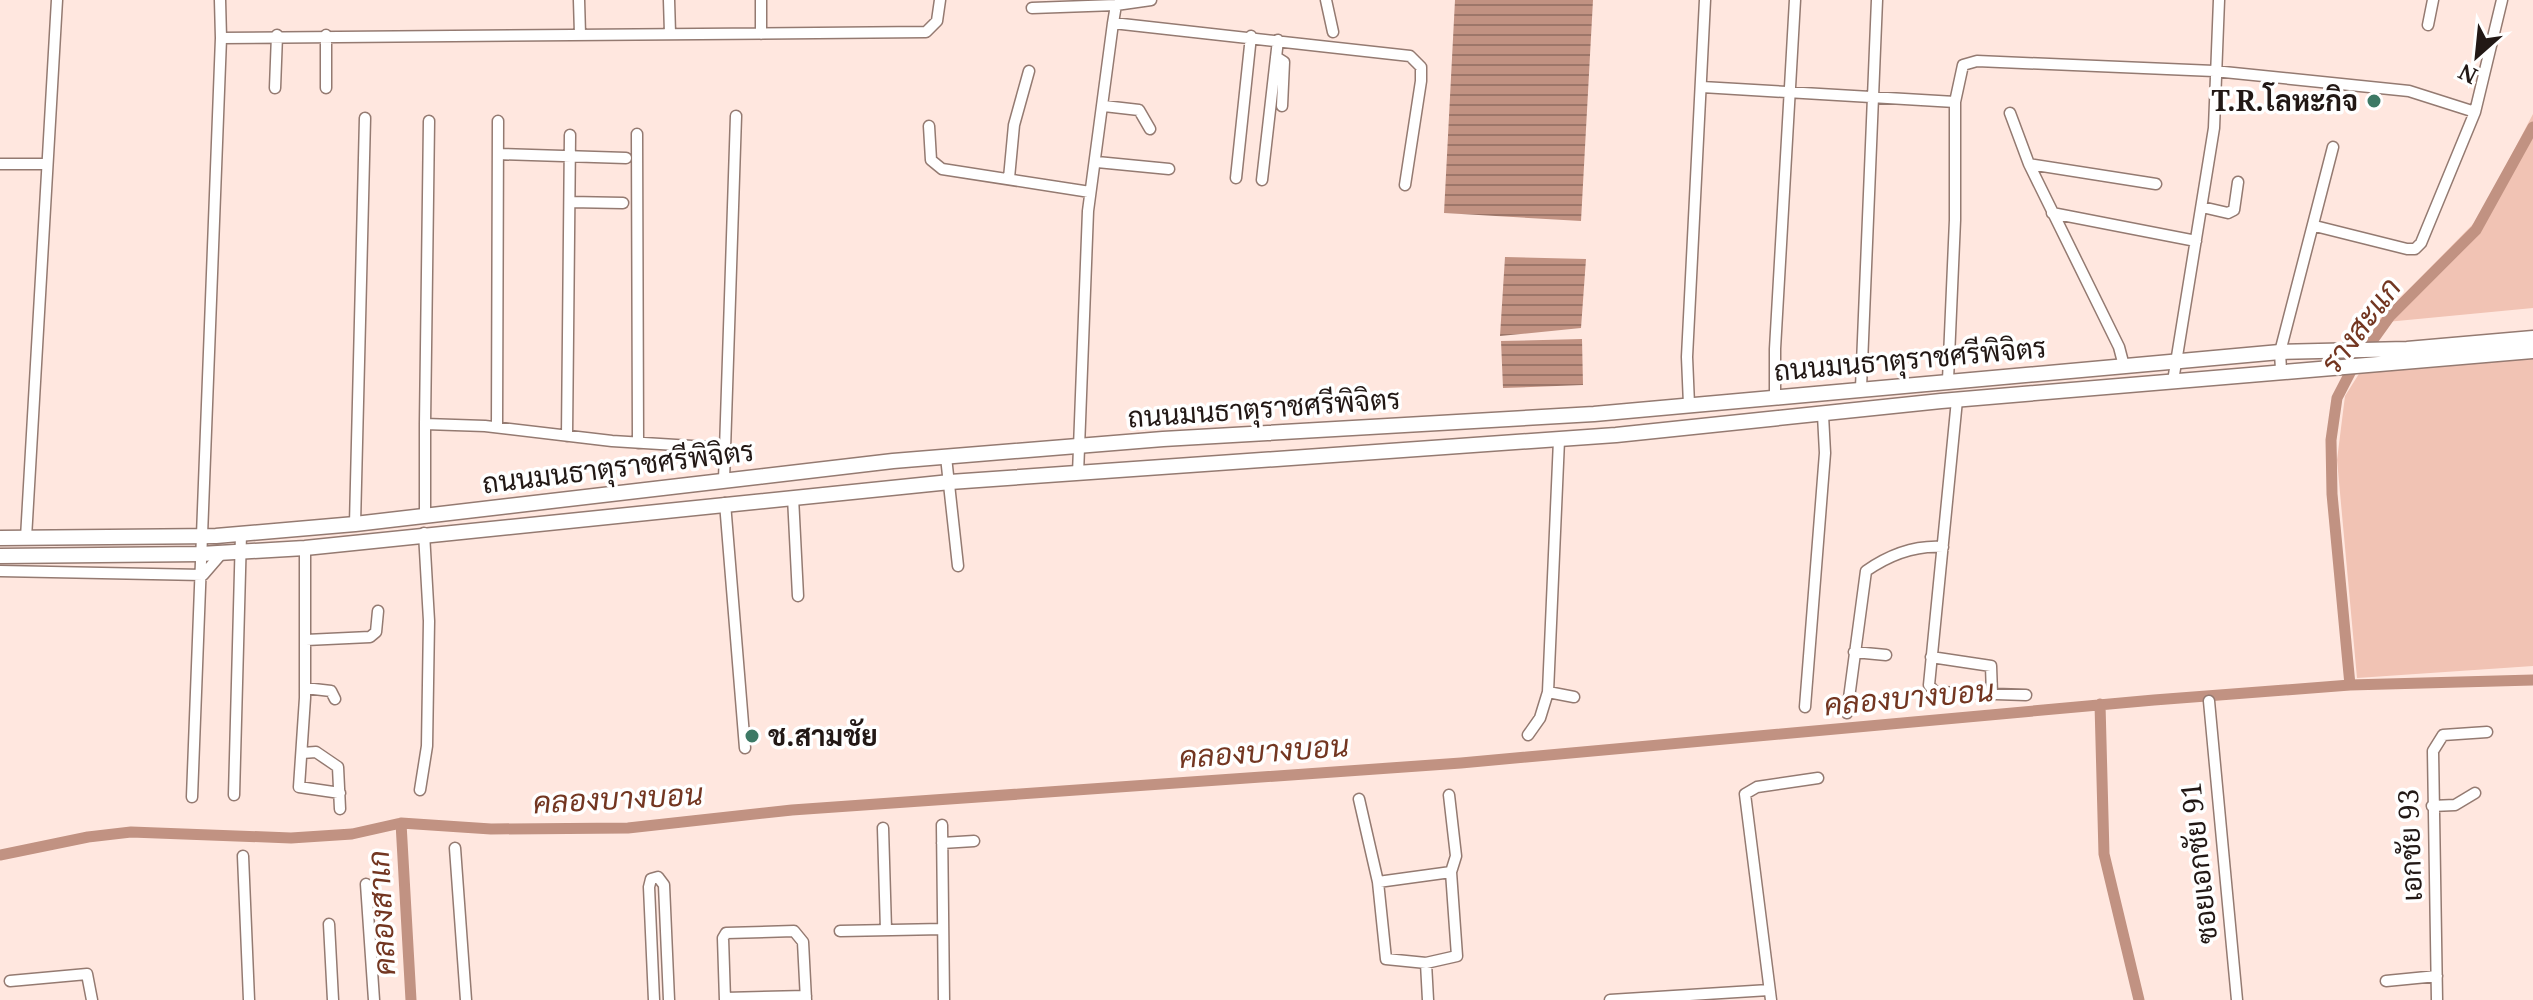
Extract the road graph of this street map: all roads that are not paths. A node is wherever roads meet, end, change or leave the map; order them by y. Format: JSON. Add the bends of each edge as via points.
{"nodes":[{"id":1,"x":57,"y":0,"type":"edge"},
{"id":2,"x":220,"y":0,"type":"edge"},
{"id":3,"x":579,"y":0,"type":"edge"},
{"id":4,"x":669,"y":0,"type":"edge"},
{"id":5,"x":761,"y":0,"type":"edge"},
{"id":6,"x":940,"y":0,"type":"edge"},
{"id":7,"x":1151,"y":0,"type":"edge"},
{"id":8,"x":1326,"y":0,"type":"edge"},
{"id":9,"x":1705,"y":0,"type":"edge"},
{"id":10,"x":1795,"y":0,"type":"edge"},
{"id":11,"x":1877,"y":0,"type":"edge"},
{"id":12,"x":2219,"y":0,"type":"edge"},
{"id":13,"x":2433,"y":0,"type":"edge"},
{"id":14,"x":2502,"y":0,"type":"edge"},
{"id":15,"x":1116,"y":5,"type":"junction"},
{"id":16,"x":1032,"y":8,"type":"dead end"},
{"id":17,"x":1113,"y":23,"type":"junction"},
{"id":18,"x":2428,"y":25,"type":"dead end"},
{"id":19,"x":1333,"y":32,"type":"dead end"},
{"id":20,"x":670,"y":33,"type":"junction"},
{"id":21,"x":580,"y":34,"type":"junction"},
{"id":22,"x":761,"y":34,"type":"junction"},
{"id":23,"x":277,"y":35,"type":"junction"},
{"id":24,"x":326,"y":35,"type":"junction"},
{"id":25,"x":1251,"y":36,"type":"junction"},
{"id":26,"x":221,"y":38,"type":"junction"},
{"id":27,"x":1278,"y":40,"type":"junction"},
{"id":28,"x":1276,"y":57,"type":"junction"},
{"id":29,"x":1029,"y":71,"type":"dead end"},
{"id":30,"x":2214,"y":71,"type":"junction"},
{"id":31,"x":1702,"y":87,"type":"junction"},
{"id":32,"x":275,"y":88,"type":"dead end"},
{"id":33,"x":326,"y":88,"type":"dead end"},
{"id":34,"x":1790,"y":90,"type":"junction"},
{"id":35,"x":1874,"y":95,"type":"junction"},
{"id":36,"x":1955,"y":102,"type":"junction"},
{"id":37,"x":1104,"y":106,"type":"junction"},
{"id":38,"x":1282,"y":106,"type":"dead end"},
{"id":39,"x":2475,"y":112,"type":"junction"},
{"id":40,"x":2010,"y":113,"type":"dead end"},
{"id":41,"x":736,"y":116,"type":"dead end"},
{"id":42,"x":365,"y":118,"type":"dead end"},
{"id":43,"x":429,"y":121,"type":"dead end"},
{"id":44,"x":498,"y":121,"type":"dead end"},
{"id":45,"x":929,"y":126,"type":"dead end"},
{"id":46,"x":1150,"y":129,"type":"dead end"},
{"id":47,"x":637,"y":134,"type":"dead end"},
{"id":48,"x":570,"y":135,"type":"dead end"},
{"id":49,"x":2333,"y":147,"type":"dead end"},
{"id":50,"x":498,"y":154,"type":"junction"},
{"id":51,"x":570,"y":157,"type":"junction"},
{"id":52,"x":626,"y":158,"type":"dead end"},
{"id":53,"x":1097,"y":162,"type":"junction"},
{"id":54,"x":0,"y":164,"type":"edge"},
{"id":55,"x":45,"y":164,"type":"junction"},
{"id":56,"x":2029,"y":164,"type":"junction"},
{"id":57,"x":1169,"y":169,"type":"dead end"},
{"id":58,"x":1009,"y":178,"type":"junction"},
{"id":59,"x":1236,"y":178,"type":"dead end"},
{"id":60,"x":1262,"y":180,"type":"dead end"},
{"id":61,"x":2238,"y":182,"type":"dead end"},
{"id":62,"x":2156,"y":184,"type":"dead end"},
{"id":63,"x":1405,"y":185,"type":"dead end"},
{"id":64,"x":1090,"y":192,"type":"junction"},
{"id":65,"x":570,"y":202,"type":"junction"},
{"id":66,"x":623,"y":203,"type":"dead end"},
{"id":67,"x":2202,"y":207,"type":"junction"},
{"id":68,"x":2052,"y":213,"type":"junction"},
{"id":69,"x":2315,"y":226,"type":"junction"},
{"id":70,"x":2196,"y":241,"type":"junction"},
{"id":71,"x":2533,"y":338,"type":"edge"},
{"id":72,"x":2339,"y":349,"type":"junction"},
{"id":73,"x":2533,"y":351,"type":"edge"},
{"id":74,"x":2280,"y":352,"type":"junction"},
{"id":75,"x":2404,"y":353,"type":"junction"},
{"id":76,"x":2175,"y":361,"type":"junction"},
{"id":77,"x":2124,"y":366,"type":"junction"},
{"id":78,"x":2347,"y":366,"type":"junction"},
{"id":79,"x":2281,"y":370,"type":"junction"},
{"id":80,"x":1948,"y":380,"type":"junction"},
{"id":81,"x":2173,"y":381,"type":"junction"},
{"id":82,"x":1861,"y":388,"type":"junction"},
{"id":83,"x":1775,"y":397,"type":"junction"},
{"id":84,"x":1957,"y":400,"type":"junction"},
{"id":85,"x":1689,"y":405,"type":"junction"},
{"id":86,"x":1823,"y":415,"type":"junction"},
{"id":87,"x":425,"y":424,"type":"junction"},
{"id":88,"x":497,"y":427,"type":"junction"},
{"id":89,"x":567,"y":436,"type":"junction"},
{"id":90,"x":1559,"y":440,"type":"junction"},
{"id":91,"x":638,"y":443,"type":"junction"},
{"id":92,"x":1078,"y":446,"type":"junction"},
{"id":93,"x":724,"y":448,"type":"junction"},
{"id":94,"x":946,"y":457,"type":"junction"},
{"id":95,"x":1078,"y":474,"type":"junction"},
{"id":96,"x":724,"y":480,"type":"junction"},
{"id":97,"x":950,"y":482,"type":"junction"},
{"id":98,"x":793,"y":497,"type":"junction"},
{"id":99,"x":725,"y":503,"type":"junction"},
{"id":100,"x":425,"y":516,"type":"junction"},
{"id":101,"x":355,"y":524,"type":"junction"},
{"id":102,"x":294,"y":530,"type":"junction"},
{"id":103,"x":424,"y":533,"type":"junction"},
{"id":104,"x":241,"y":534,"type":"junction"},
{"id":105,"x":201,"y":537,"type":"junction"},
{"id":106,"x":0,"y":538,"type":"edge"},
{"id":107,"x":26,"y":538,"type":"junction"},
{"id":108,"x":1943,"y":547,"type":"junction"},
{"id":109,"x":300,"y":548,"type":"junction"},
{"id":110,"x":222,"y":553,"type":"junction"},
{"id":111,"x":242,"y":553,"type":"junction"},
{"id":112,"x":201,"y":554,"type":"junction"},
{"id":113,"x":0,"y":556,"type":"edge"},
{"id":114,"x":958,"y":566,"type":"dead end"},
{"id":115,"x":0,"y":571,"type":"edge"},
{"id":116,"x":203,"y":575,"type":"junction"},
{"id":117,"x":798,"y":596,"type":"dead end"},
{"id":118,"x":378,"y":611,"type":"dead end"},
{"id":119,"x":306,"y":640,"type":"junction"},
{"id":120,"x":1854,"y":652,"type":"junction"},
{"id":121,"x":1886,"y":655,"type":"dead end"},
{"id":122,"x":1931,"y":657,"type":"junction"},
{"id":123,"x":305,"y":688,"type":"junction"},
{"id":124,"x":1548,"y":692,"type":"junction"},
{"id":125,"x":1992,"y":694,"type":"junction"},
{"id":126,"x":2026,"y":695,"type":"dead end"},
{"id":127,"x":1574,"y":697,"type":"dead end"},
{"id":128,"x":335,"y":699,"type":"dead end"},
{"id":129,"x":2208,"y":702,"type":"dead end"},
{"id":130,"x":1805,"y":707,"type":"dead end"},
{"id":131,"x":1847,"y":713,"type":"dead end"},
{"id":132,"x":2487,"y":732,"type":"dead end"},
{"id":133,"x":1528,"y":735,"type":"dead end"},
{"id":134,"x":745,"y":748,"type":"dead end"},
{"id":135,"x":302,"y":753,"type":"junction"},
{"id":136,"x":1818,"y":778,"type":"dead end"},
{"id":137,"x":420,"y":790,"type":"dead end"},
{"id":138,"x":340,"y":793,"type":"junction"},
{"id":139,"x":2475,"y":793,"type":"dead end"},
{"id":140,"x":234,"y":795,"type":"dead end"},
{"id":141,"x":1449,"y":795,"type":"dead end"},
{"id":142,"x":192,"y":797,"type":"dead end"},
{"id":143,"x":1359,"y":799,"type":"dead end"},
{"id":144,"x":2432,"y":806,"type":"junction"},
{"id":145,"x":340,"y":809,"type":"dead end"},
{"id":146,"x":942,"y":825,"type":"dead end"},
{"id":147,"x":883,"y":828,"type":"dead end"},
{"id":148,"x":974,"y":841,"type":"dead end"},
{"id":149,"x":942,"y":843,"type":"junction"},
{"id":150,"x":455,"y":848,"type":"dead end"},
{"id":151,"x":243,"y":856,"type":"dead end"},
{"id":152,"x":1451,"y":872,"type":"junction"},
{"id":153,"x":1378,"y":882,"type":"junction"},
{"id":154,"x":366,"y":884,"type":"dead end"},
{"id":155,"x":329,"y":924,"type":"dead end"},
{"id":156,"x":943,"y":929,"type":"junction"},
{"id":157,"x":886,"y":930,"type":"junction"},
{"id":158,"x":840,"y":931,"type":"dead end"},
{"id":159,"x":1426,"y":963,"type":"junction"},
{"id":160,"x":2437,"y":976,"type":"junction"},
{"id":161,"x":10,"y":981,"type":"dead end"},
{"id":162,"x":2386,"y":981,"type":"dead end"},
{"id":163,"x":1770,"y":995,"type":"edge"},
{"id":164,"x":806,"y":998,"type":"edge"},
{"id":165,"x":725,"y":999,"type":"edge"},
{"id":166,"x":92,"y":1000,"type":"edge"},
{"id":167,"x":249,"y":1000,"type":"edge"},
{"id":168,"x":333,"y":1000,"type":"edge"},
{"id":169,"x":374,"y":1000,"type":"edge"},
{"id":170,"x":466,"y":1000,"type":"edge"},
{"id":171,"x":654,"y":1000,"type":"edge"},
{"id":172,"x":669,"y":1000,"type":"edge"},
{"id":173,"x":944,"y":1000,"type":"edge"},
{"id":174,"x":1428,"y":1000,"type":"edge"},
{"id":175,"x":1610,"y":1000,"type":"edge"},
{"id":176,"x":2237,"y":1000,"type":"edge"},
{"id":177,"x":2437,"y":1000,"type":"edge"}],
"edges":[{"from":1,"to":55,"type":"street"},
{"from":2,"to":26,"type":"street"},
{"from":3,"to":21,"type":"street"},
{"from":4,"to":20,"type":"street"},
{"from":5,"to":22,"type":"street"},
{"from":6,"to":22,"type":"street","via":[[937,21],[926,32]]},
{"from":7,"to":15,"type":"street"},
{"from":8,"to":19,"type":"street"},
{"from":9,"to":31,"type":"street"},
{"from":10,"to":34,"type":"street"},
{"from":11,"to":35,"type":"street"},
{"from":12,"to":30,"type":"street"},
{"from":13,"to":18,"type":"street"},
{"from":14,"to":39,"type":"street"},
{"from":15,"to":16,"type":"street"},
{"from":15,"to":17,"type":"street"},
{"from":17,"to":25,"type":"street"},
{"from":17,"to":37,"type":"street"},
{"from":20,"to":21,"type":"street"},
{"from":20,"to":22,"type":"street"},
{"from":21,"to":24,"type":"street"},
{"from":23,"to":24,"type":"street"},
{"from":23,"to":26,"type":"street"},
{"from":23,"to":32,"type":"street"},
{"from":24,"to":33,"type":"street"},
{"from":25,"to":27,"type":"street"},
{"from":25,"to":59,"type":"street"},
{"from":26,"to":105,"type":"street"},
{"from":27,"to":28,"type":"street"},
{"from":27,"to":63,"type":"street","via":[[1401,53],[1417,61],[1421,81]]},
{"from":28,"to":38,"type":"street","via":[[1284,62]]},
{"from":28,"to":60,"type":"street"},
{"from":29,"to":58,"type":"street","via":[[1014,125]]},
{"from":30,"to":36,"type":"street","via":[[1969,62],[1958,72]]},
{"from":30,"to":39,"type":"street","via":[[2409,91]]},
{"from":30,"to":67,"type":"street","via":[[2214,128]]},
{"from":31,"to":34,"type":"street"},
{"from":31,"to":85,"type":"street"},
{"from":34,"to":35,"type":"street"},
{"from":34,"to":83,"type":"street"},
{"from":35,"to":36,"type":"street"},
{"from":35,"to":82,"type":"street"},
{"from":36,"to":80,"type":"street"},
{"from":37,"to":46,"type":"street","via":[[1139,110]]},
{"from":37,"to":53,"type":"street"},
{"from":39,"to":69,"type":"street","via":[[2415,249]]},
{"from":40,"to":56,"type":"street"},
{"from":41,"to":93,"type":"street"},
{"from":42,"to":101,"type":"street"},
{"from":43,"to":87,"type":"street"},
{"from":44,"to":50,"type":"street"},
{"from":45,"to":58,"type":"street","via":[[930,154],[937,165]]},
{"from":47,"to":91,"type":"street"},
{"from":48,"to":51,"type":"street"},
{"from":49,"to":69,"type":"street"},
{"from":50,"to":51,"type":"street"},
{"from":50,"to":88,"type":"street"},
{"from":51,"to":52,"type":"street"},
{"from":51,"to":65,"type":"street"},
{"from":53,"to":57,"type":"street"},
{"from":53,"to":64,"type":"street"},
{"from":54,"to":55,"type":"street"},
{"from":55,"to":107,"type":"street"},
{"from":56,"to":62,"type":"street"},
{"from":56,"to":68,"type":"street"},
{"from":58,"to":64,"type":"street"},
{"from":61,"to":67,"type":"street","via":[[2234,210]]},
{"from":64,"to":92,"type":"street"},
{"from":65,"to":66,"type":"street"},
{"from":65,"to":89,"type":"street"},
{"from":67,"to":70,"type":"street"},
{"from":68,"to":70,"type":"street"},
{"from":68,"to":77,"type":"street"},
{"from":69,"to":74,"type":"street"},
{"from":70,"to":76,"type":"street"},
{"from":71,"to":75,"type":"street","name":"ถนนมนธาตุราชศรีพิจิตร"},
{"from":72,"to":74,"type":"street","name":"ถนนมนธาตุราชศรีพิจิตร"},
{"from":72,"to":75,"type":"street","name":"ถนนมนธาตุราชศรีพิจิตร"},
{"from":72,"to":78,"type":"street"},
{"from":73,"to":75,"type":"street","name":"ถนนมนธาตุราชศรีพิจิตร"},
{"from":74,"to":76,"type":"street","name":"ถนนมนธาตุราชศรีพิจิตร"},
{"from":74,"to":79,"type":"street"},
{"from":75,"to":78,"type":"street","name":"ถนนมนธาตุราชศรีพิจิตร","via":[[2388,364]]},
{"from":76,"to":77,"type":"street","name":"ถนนมนธาตุราชศรีพิจิตร"},
{"from":76,"to":81,"type":"street"},
{"from":77,"to":80,"type":"street","name":"ถนนมนธาตุราชศรีพิจิตร"},
{"from":78,"to":79,"type":"street","name":"ถนนมนธาตุราชศรีพิจิตร"},
{"from":79,"to":81,"type":"street","name":"ถนนมนธาตุราชศรีพิจิตร"},
{"from":80,"to":82,"type":"street","name":"ถนนมนธาตุราชศรีพิจิตร"},
{"from":81,"to":84,"type":"street","name":"ถนนมนธาตุราชศรีพิจิตร"},
{"from":82,"to":83,"type":"street","name":"ถนนมนธาตุราชศรีพิจิตร"},
{"from":83,"to":85,"type":"street","name":"ถนนมนธาตุราชศรีพิจิตร"},
{"from":84,"to":86,"type":"street","name":"ถนนมนธาตุราชศรีพิจิตร"},
{"from":84,"to":108,"type":"street"},
{"from":85,"to":92,"type":"street","name":"ถนนมนธาตุราชศรีพิจิตร"},
{"from":86,"to":90,"type":"street","name":"ถนนมนธาตุราชศรีพิจิตร"},
{"from":86,"to":130,"type":"street","via":[[1825,453]]},
{"from":87,"to":88,"type":"street"},
{"from":87,"to":100,"type":"street"},
{"from":88,"to":89,"type":"street"},
{"from":89,"to":91,"type":"street"},
{"from":90,"to":95,"type":"street","name":"ถนนมนธาตุราชศรีพิจิตร"},
{"from":90,"to":124,"type":"street"},
{"from":91,"to":93,"type":"street"},
{"from":92,"to":94,"type":"street","name":"ถนนมนธาตุราชศรีพิจิตร"},
{"from":92,"to":95,"type":"street"},
{"from":93,"to":96,"type":"street"},
{"from":94,"to":96,"type":"street","name":"ถนนมนธาตุราชศรีพิจิตร"},
{"from":94,"to":97,"type":"street"},
{"from":95,"to":97,"type":"street","name":"ถนนมนธาตุราชศรีพิจิตร"},
{"from":96,"to":100,"type":"street","name":"ถนนมนธาตุราชศรีพิจิตร"},
{"from":97,"to":98,"type":"street","name":"ถนนมนธาตุราชศรีพิจิตร"},
{"from":97,"to":114,"type":"street"},
{"from":98,"to":99,"type":"street","name":"ถนนมนธาตุราชศรีพิจิตร"},
{"from":98,"to":117,"type":"street"},
{"from":99,"to":103,"type":"street","name":"ถนนมนธาตุราชศรีพิจิตร"},
{"from":99,"to":134,"type":"street"},
{"from":100,"to":101,"type":"street","name":"ถนนมนธาตุราชศรีพิจิตร"},
{"from":101,"to":102,"type":"street","name":"ถนนมนธาตุราชศรีพิจิตร"},
{"from":102,"to":104,"type":"street","name":"ถนนมนธาตุราชศรีพิจิตร"},
{"from":102,"to":109,"type":"street"},
{"from":103,"to":109,"type":"street","name":"ถนนมนธาตุราชศรีพิจิตร"},
{"from":103,"to":137,"type":"street","via":[[429,621],[427,746]]},
{"from":104,"to":105,"type":"street","name":"ถนนมนธาตุราชศรีพิจิตร"},
{"from":104,"to":111,"type":"street"},
{"from":105,"to":107,"type":"street","name":"ถนนมนธาตุราชศรีพิจิตร"},
{"from":105,"to":112,"type":"street"},
{"from":106,"to":107,"type":"street","name":"ถนนมนธาตุราชศรีพิจิตร"},
{"from":108,"to":120,"type":"street","via":[[1908,550],[1866,571]]},
{"from":108,"to":122,"type":"street"},
{"from":109,"to":111,"type":"street","name":"ถนนมนธาตุราชศรีพิจิตร"},
{"from":109,"to":119,"type":"street"},
{"from":110,"to":111,"type":"street","name":"ถนนมนธาตุราชศรีพิจิตร"},
{"from":110,"to":112,"type":"street","name":"ถนนมนธาตุราชศรีพิจิตร"},
{"from":110,"to":116,"type":"street"},
{"from":111,"to":140,"type":"street"},
{"from":112,"to":113,"type":"street","name":"ถนนมนธาตุราชศรีพิจิตร"},
{"from":112,"to":116,"type":"street"},
{"from":115,"to":116,"type":"street"},
{"from":116,"to":142,"type":"street"},
{"from":118,"to":119,"type":"street","via":[[376,632],[370,637]]},
{"from":119,"to":123,"type":"street"},
{"from":120,"to":121,"type":"street"},
{"from":120,"to":131,"type":"street"},
{"from":122,"to":125,"type":"street","via":[[1991,666]]},
{"from":122,"to":125,"type":"street","via":[[1929,685],[1935,692]]},
{"from":123,"to":128,"type":"street","via":[[331,691]]},
{"from":123,"to":135,"type":"street"},
{"from":124,"to":127,"type":"street"},
{"from":124,"to":133,"type":"street"},
{"from":125,"to":126,"type":"street"},
{"from":129,"to":176,"type":"street","name":"ซอยเอกชัย 91"},
{"from":132,"to":144,"type":"street","name":"เอกชัย 93","via":[[2437,740],[2431,763]]},
{"from":135,"to":138,"type":"street","via":[[316,752],[338,767]]},
{"from":135,"to":138,"type":"street","via":[[300,789]]},
{"from":136,"to":163,"type":"street","via":[[1757,787],[1745,794]]},
{"from":138,"to":145,"type":"street"},
{"from":139,"to":144,"type":"street","via":[[2455,805]]},
{"from":141,"to":152,"type":"street","via":[[1456,856]]},
{"from":143,"to":153,"type":"street"},
{"from":144,"to":160,"type":"street","name":"เอกชัย 93"},
{"from":146,"to":149,"type":"street"},
{"from":147,"to":157,"type":"street"},
{"from":148,"to":149,"type":"street"},
{"from":149,"to":156,"type":"street"},
{"from":150,"to":170,"type":"street"},
{"from":151,"to":167,"type":"street"},
{"from":152,"to":153,"type":"street"},
{"from":152,"to":159,"type":"street","via":[[1458,952],[1449,960]]},
{"from":153,"to":159,"type":"street","via":[[1383,956],[1390,962]]},
{"from":154,"to":169,"type":"street"},
{"from":155,"to":168,"type":"street"},
{"from":156,"to":157,"type":"street"},
{"from":156,"to":173,"type":"street"},
{"from":157,"to":158,"type":"street"},
{"from":159,"to":174,"type":"street"},
{"from":160,"to":162,"type":"street"},
{"from":160,"to":177,"type":"street","name":"เอกชัย 93"},
{"from":161,"to":166,"type":"street","via":[[87,974]]},
{"from":163,"to":175,"type":"street"},
{"from":164,"to":165,"type":"street"},
{"from":164,"to":165,"type":"street","via":[[799,933],[730,932],[723,938]]},
{"from":171,"to":172,"type":"street","via":[[649,887],[658,877],[664,885]]}]}
